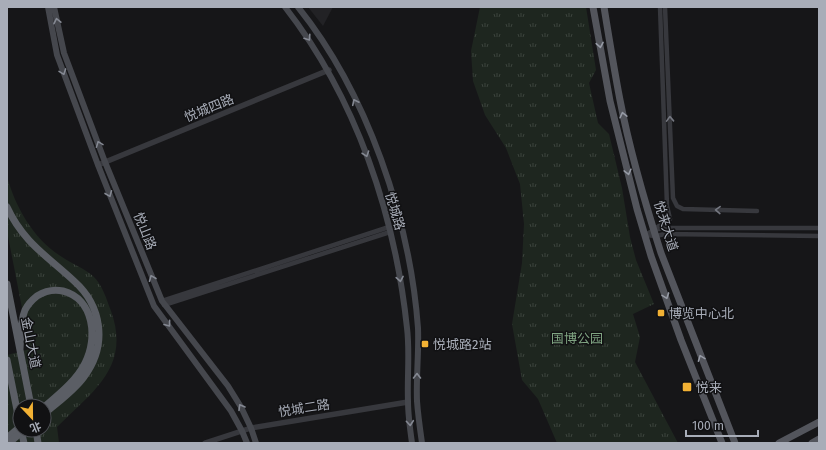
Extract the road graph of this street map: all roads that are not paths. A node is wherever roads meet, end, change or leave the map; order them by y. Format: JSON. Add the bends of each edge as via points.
{"nodes":[{"id":1,"x":48,"y":7,"type":"edge"},
{"id":2,"x":54,"y":7,"type":"edge"},
{"id":3,"x":285,"y":7,"type":"edge"},
{"id":4,"x":298,"y":7,"type":"edge"},
{"id":5,"x":593,"y":7,"type":"edge"},
{"id":6,"x":604,"y":7,"type":"edge"},
{"id":7,"x":660,"y":7,"type":"edge"},
{"id":8,"x":665,"y":7,"type":"edge"},
{"id":9,"x":329,"y":70,"type":"junction"},
{"id":10,"x":105,"y":162,"type":"junction"},
{"id":11,"x":98,"y":165,"type":"junction"},
{"id":12,"x":7,"y":207,"type":"edge"},
{"id":13,"x":757,"y":211,"type":"dead end"},
{"id":14,"x":819,"y":228,"type":"edge"},
{"id":15,"x":390,"y":230,"type":"junction"},
{"id":16,"x":654,"y":233,"type":"junction"},
{"id":17,"x":645,"y":236,"type":"junction"},
{"id":18,"x":819,"y":236,"type":"edge"},
{"id":19,"x":7,"y":284,"type":"edge"},
{"id":20,"x":163,"y":303,"type":"junction"},
{"id":21,"x":20,"y":349,"type":"junction"},
{"id":22,"x":7,"y":360,"type":"edge"},
{"id":23,"x":61,"y":396,"type":"junction"},
{"id":24,"x":14,"y":398,"type":"edge"},
{"id":25,"x":29,"y":398,"type":"edge"},
{"id":26,"x":52,"y":402,"type":"edge"},
{"id":27,"x":408,"y":402,"type":"junction"},
{"id":28,"x":52,"y":406,"type":"edge"},
{"id":29,"x":819,"y":422,"type":"edge"},
{"id":30,"x":251,"y":428,"type":"junction"},
{"id":31,"x":242,"y":431,"type":"junction"},
{"id":32,"x":819,"y":439,"type":"edge"},
{"id":33,"x":205,"y":443,"type":"edge"},
{"id":34,"x":246,"y":443,"type":"edge"},
{"id":35,"x":256,"y":443,"type":"edge"},
{"id":36,"x":412,"y":443,"type":"edge"},
{"id":37,"x":422,"y":443,"type":"edge"},
{"id":38,"x":722,"y":443,"type":"edge"},
{"id":39,"x":735,"y":443,"type":"edge"},
{"id":40,"x":779,"y":443,"type":"edge"},
{"id":41,"x":812,"y":443,"type":"edge"}],
"edges":[{"from":1,"to":11,"type":"main road","name":"悦山路","one_way":true,"via":[[57,55]]},
{"from":10,"to":2,"type":"main road","name":"悦山路","one_way":true,"via":[[64,53]]},
{"from":3,"to":9,"type":"main road","name":"悦城路","one_way":true},
{"from":37,"to":4,"type":"main road","name":"悦城路","one_way":true,"via":[[417,401],[418,329],[412,276],[399,214],[372,135],[338,67]]},
{"from":5,"to":17,"type":"main road","name":"悦来大道","one_way":true,"via":[[610,101]]},
{"from":16,"to":6,"type":"main road","name":"悦来大道","one_way":true,"via":[[620,101]]},
{"from":7,"to":16,"type":"street","via":[[670,219]]},
{"from":13,"to":8,"type":"street","one_way":true,"via":[[683,209],[673,198]]},
{"from":9,"to":10,"type":"street","name":"悦城四路"},
{"from":9,"to":15,"type":"main road","name":"悦城路","one_way":true,"via":[[360,138]]},
{"from":10,"to":11,"type":"street","name":"悦城四路"},
{"from":20,"to":10,"type":"main road","name":"悦山路","one_way":true},
{"from":11,"to":31,"type":"main road","name":"悦山路","one_way":true,"via":[[154,306],[219,392]]},
{"from":12,"to":23,"type":"highway","via":[[15,223],[31,243],[81,287],[98,321],[99,342],[92,365],[84,377]]},
{"from":14,"to":16,"type":"street","via":[[663,228]]},
{"from":15,"to":20,"type":"street"},
{"from":15,"to":27,"type":"main road","name":"悦城路","one_way":true,"via":[[408,330]]},
{"from":16,"to":17,"type":"street"},
{"from":16,"to":18,"type":"street"},
{"from":39,"to":16,"type":"main road","name":"悦来大道","one_way":true},
{"from":17,"to":38,"type":"main road","name":"悦来大道","one_way":true,"via":[[681,340]]},
{"from":19,"to":21,"type":"highway","name":"金山大道"},
{"from":30,"to":20,"type":"main road","name":"悦山路","one_way":true,"via":[[228,386]]},
{"from":21,"to":23,"type":"highway","via":[[23,319],[34,298],[54,290],[67,292],[79,299],[91,322],[90,351],[79,373]]},
{"from":21,"to":25,"type":"highway","name":"金山大道"},
{"from":22,"to":24,"type":"highway","name":"金山大道"},
{"from":23,"to":26,"type":"highway"},
{"from":23,"to":28,"type":"highway"},
{"from":27,"to":30,"type":"street","name":"悦城二路"},
{"from":27,"to":36,"type":"main road","name":"悦城路","one_way":true},
{"from":29,"to":40,"type":"main road"},
{"from":30,"to":31,"type":"street","name":"悦城二路"},
{"from":30,"to":35,"type":"main road","name":"悦山路"},
{"from":31,"to":33,"type":"street","name":"悦城二路"},
{"from":31,"to":34,"type":"main road","name":"悦山路"},
{"from":32,"to":41,"type":"main road"}]}
